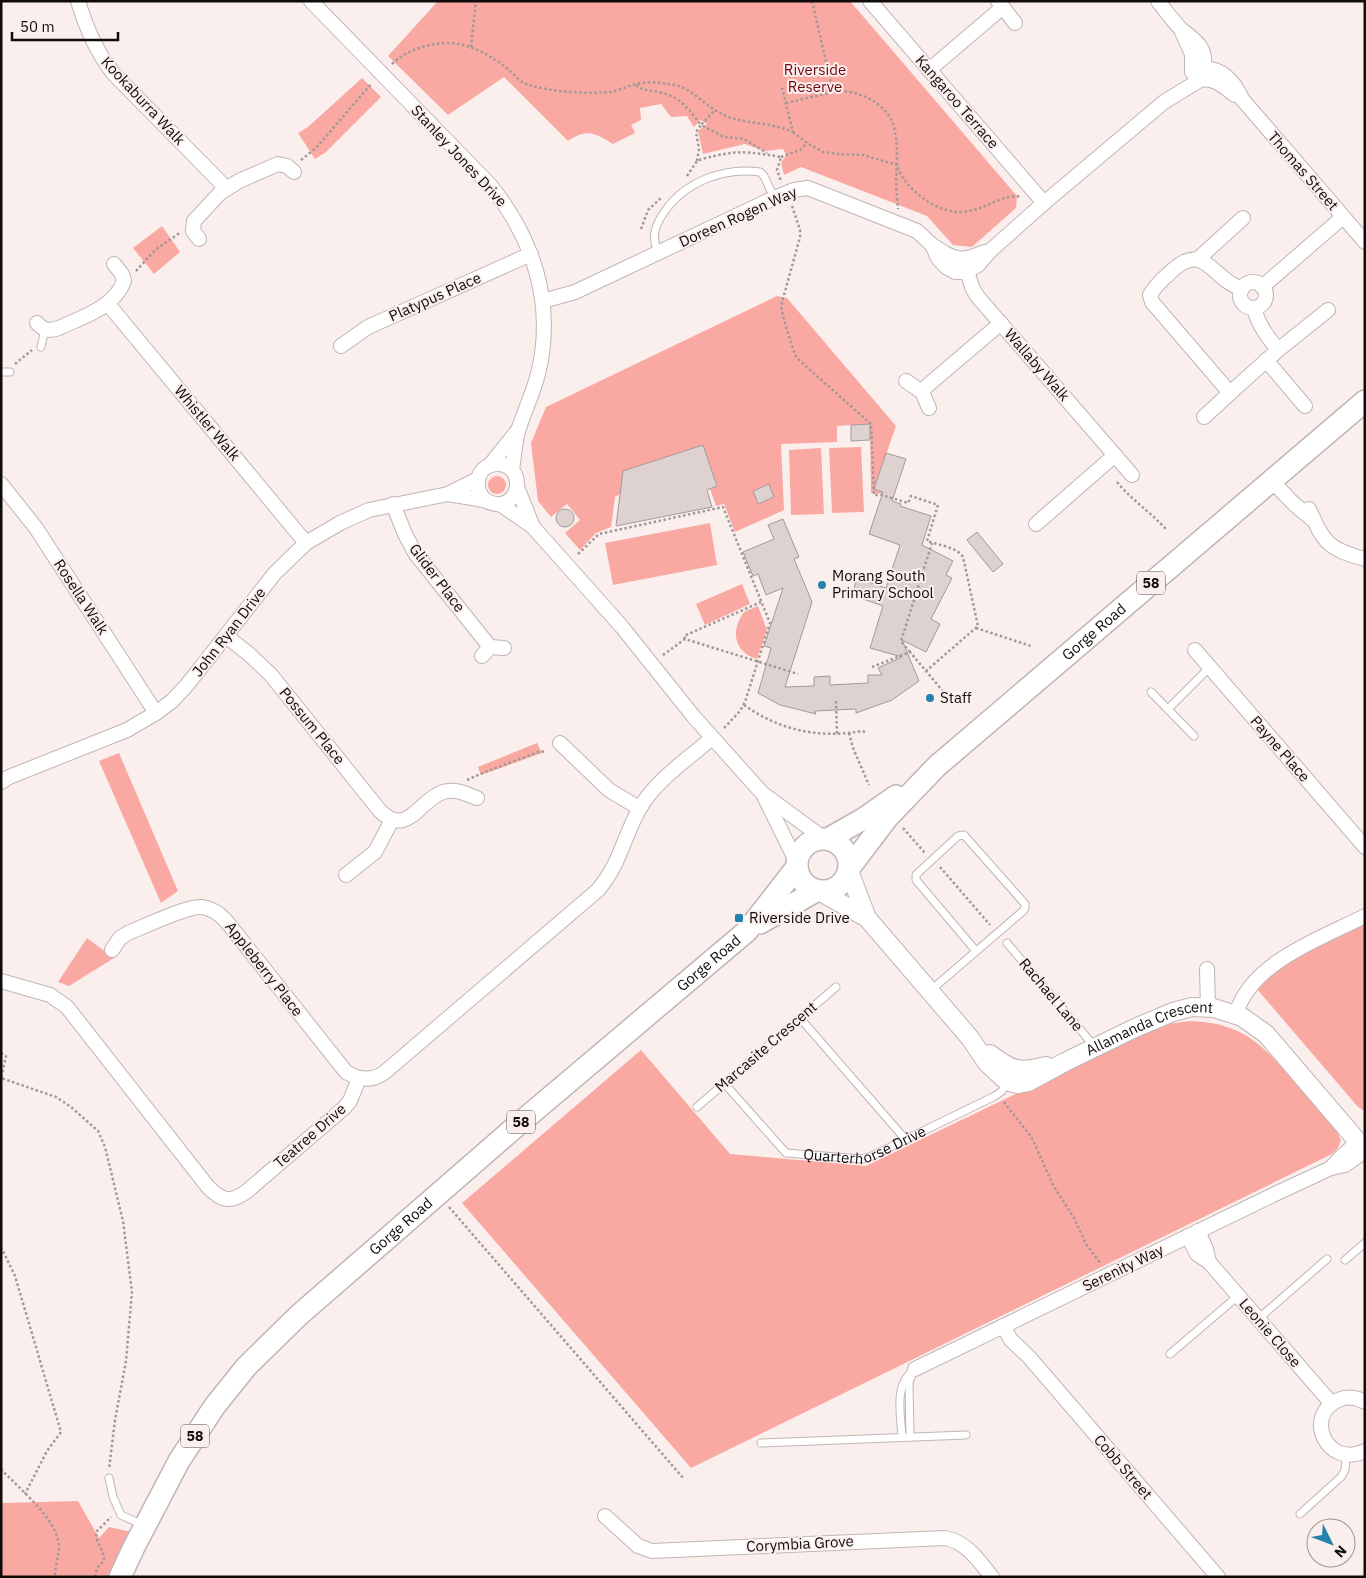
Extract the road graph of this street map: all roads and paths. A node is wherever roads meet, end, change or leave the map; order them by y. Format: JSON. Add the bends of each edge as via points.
{"nodes":[{"id":1,"x":78,"y":1,"type":"edge"},
{"id":2,"x":476,"y":1,"type":"edge"},
{"id":3,"x":812,"y":1,"type":"edge"},
{"id":4,"x":870,"y":1,"type":"edge"},
{"id":5,"x":1158,"y":1,"type":"edge"},
{"id":6,"x":313,"y":2,"type":"edge"},
{"id":7,"x":1000,"y":4,"type":"edge"},
{"id":8,"x":1015,"y":23,"type":"dead end"},
{"id":9,"x":471,"y":48,"type":"junction"},
{"id":10,"x":929,"y":70,"type":"junction"},
{"id":11,"x":1199,"y":73,"type":"junction"},
{"id":12,"x":382,"y":74,"type":"junction"},
{"id":13,"x":635,"y":85,"type":"junction"},
{"id":14,"x":782,"y":88,"type":"dead end"},
{"id":15,"x":833,"y":92,"type":"junction"},
{"id":16,"x":786,"y":103,"type":"junction"},
{"id":17,"x":715,"y":110,"type":"junction"},
{"id":18,"x":701,"y":125,"type":"junction"},
{"id":19,"x":792,"y":132,"type":"junction"},
{"id":20,"x":807,"y":143,"type":"junction"},
{"id":21,"x":768,"y":154,"type":"dead end"},
{"id":22,"x":781,"y":157,"type":"dead end"},
{"id":23,"x":697,"y":161,"type":"dead end"},
{"id":24,"x":897,"y":165,"type":"junction"},
{"id":25,"x":292,"y":170,"type":"joint"},
{"id":26,"x":226,"y":188,"type":"junction"},
{"id":27,"x":1024,"y":194,"type":"dead end"},
{"id":28,"x":774,"y":198,"type":"junction"},
{"id":29,"x":790,"y":202,"type":"dead end"},
{"id":30,"x":1044,"y":203,"type":"junction"},
{"id":31,"x":898,"y":215,"type":"dead end"},
{"id":32,"x":1343,"y":217,"type":"junction"},
{"id":33,"x":1243,"y":218,"type":"dead end"},
{"id":34,"x":192,"y":224,"type":"junction"},
{"id":35,"x":199,"y":239,"type":"dead end"},
{"id":36,"x":1365,"y":242,"type":"edge"},
{"id":37,"x":658,"y":253,"type":"junction"},
{"id":38,"x":531,"y":254,"type":"junction"},
{"id":39,"x":1198,"y":259,"type":"junction"},
{"id":40,"x":114,"y":264,"type":"dead end"},
{"id":41,"x":964,"y":265,"type":"junction"},
{"id":42,"x":124,"y":281,"type":"junction"},
{"id":43,"x":1262,"y":287,"type":"junction"},
{"id":44,"x":1242,"y":289,"type":"junction"},
{"id":45,"x":542,"y":301,"type":"junction"},
{"id":46,"x":108,"y":304,"type":"junction"},
{"id":47,"x":1254,"y":308,"type":"junction"},
{"id":48,"x":1328,"y":310,"type":"dead end"},
{"id":49,"x":1001,"y":323,"type":"junction"},
{"id":50,"x":41,"y":326,"type":"joint"},
{"id":51,"x":41,"y":346,"type":"joint"},
{"id":52,"x":341,"y":346,"type":"dead end"},
{"id":53,"x":1278,"y":350,"type":"junction"},
{"id":54,"x":1266,"y":360,"type":"junction"},
{"id":55,"x":6,"y":372,"type":"edge"},
{"id":56,"x":906,"y":381,"type":"dead end"},
{"id":57,"x":921,"y":391,"type":"junction"},
{"id":58,"x":1230,"y":393,"type":"junction"},
{"id":59,"x":1365,"y":401,"type":"edge"},
{"id":60,"x":1305,"y":406,"type":"dead end"},
{"id":61,"x":929,"y":408,"type":"dead end"},
{"id":62,"x":1204,"y":417,"type":"dead end"},
{"id":63,"x":518,"y":430,"type":"junction"},
{"id":64,"x":1115,"y":455,"type":"junction"},
{"id":65,"x":490,"y":465,"type":"junction"},
{"id":66,"x":512,"y":470,"type":"junction"},
{"id":67,"x":1132,"y":475,"type":"dead end"},
{"id":68,"x":478,"y":479,"type":"junction"},
{"id":69,"x":1271,"y":480,"type":"junction"},
{"id":70,"x":1117,"y":482,"type":"dead end"},
{"id":71,"x":1,"y":484,"type":"edge"},
{"id":72,"x":517,"y":487,"type":"junction"},
{"id":73,"x":448,"y":494,"type":"junction"},
{"id":74,"x":486,"y":501,"type":"junction"},
{"id":75,"x":393,"y":504,"type":"junction"},
{"id":76,"x":500,"y":504,"type":"junction"},
{"id":77,"x":1036,"y":524,"type":"dead end"},
{"id":78,"x":533,"y":527,"type":"junction"},
{"id":79,"x":1166,"y":529,"type":"dead end"},
{"id":80,"x":306,"y":543,"type":"junction"},
{"id":81,"x":932,"y":543,"type":"junction"},
{"id":82,"x":578,"y":554,"type":"dead end"},
{"id":83,"x":1365,"y":559,"type":"edge"},
{"id":84,"x":761,"y":602,"type":"junction"},
{"id":85,"x":976,"y":628,"type":"junction"},
{"id":86,"x":226,"y":636,"type":"junction"},
{"id":87,"x":685,"y":639,"type":"junction"},
{"id":88,"x":1030,"y":646,"type":"dead end"},
{"id":89,"x":504,"y":648,"type":"dead end"},
{"id":90,"x":1195,"y":650,"type":"dead end"},
{"id":91,"x":910,"y":652,"type":"junction"},
{"id":92,"x":663,"y":655,"type":"dead end"},
{"id":93,"x":758,"y":662,"type":"junction"},
{"id":94,"x":1210,"y":667,"type":"junction"},
{"id":95,"x":872,"y":668,"type":"dead end"},
{"id":96,"x":926,"y":671,"type":"junction"},
{"id":97,"x":798,"y":674,"type":"dead end"},
{"id":98,"x":942,"y":690,"type":"dead end"},
{"id":99,"x":1151,"y":692,"type":"dead end"},
{"id":100,"x":836,"y":702,"type":"dead end"},
{"id":101,"x":744,"y":705,"type":"junction"},
{"id":102,"x":1168,"y":708,"type":"junction"},
{"id":103,"x":156,"y":714,"type":"junction"},
{"id":104,"x":724,"y":728,"type":"dead end"},
{"id":105,"x":865,"y":732,"type":"dead end"},
{"id":106,"x":849,"y":733,"type":"junction"},
{"id":107,"x":837,"y":734,"type":"junction"},
{"id":108,"x":1194,"y":736,"type":"dead end"},
{"id":109,"x":712,"y":738,"type":"junction"},
{"id":110,"x":560,"y":744,"type":"dead end"},
{"id":111,"x":544,"y":752,"type":"dead end"},
{"id":112,"x":937,"y":766,"type":"junction"},
{"id":113,"x":4,"y":779,"type":"edge"},
{"id":114,"x":869,"y":785,"type":"dead end"},
{"id":115,"x":458,"y":791,"type":"junction"},
{"id":116,"x":763,"y":794,"type":"junction"},
{"id":117,"x":477,"y":798,"type":"dead end"},
{"id":118,"x":639,"y":808,"type":"junction"},
{"id":119,"x":392,"y":820,"type":"junction"},
{"id":120,"x":903,"y":828,"type":"dead end"},
{"id":121,"x":826,"y":839,"type":"junction"},
{"id":122,"x":1365,"y":847,"type":"edge"},
{"id":123,"x":932,"y":860,"type":"junction"},
{"id":124,"x":797,"y":865,"type":"junction"},
{"id":125,"x":850,"y":869,"type":"junction"},
{"id":126,"x":346,"y":875,"type":"dead end"},
{"id":127,"x":817,"y":891,"type":"junction"},
{"id":128,"x":1365,"y":916,"type":"edge"},
{"id":129,"x":867,"y":918,"type":"junction"},
{"id":130,"x":111,"y":927,"type":"dead end"},
{"id":131,"x":747,"y":931,"type":"junction"},
{"id":132,"x":997,"y":933,"type":"junction"},
{"id":133,"x":121,"y":938,"type":"junction"},
{"id":134,"x":1007,"y":944,"type":"dead end"},
{"id":135,"x":112,"y":950,"type":"dead end"},
{"id":136,"x":976,"y":951,"type":"junction"},
{"id":137,"x":1207,"y":969,"type":"dead end"},
{"id":138,"x":1,"y":981,"type":"edge"},
{"id":139,"x":836,"y":987,"type":"dead end"},
{"id":140,"x":930,"y":991,"type":"junction"},
{"id":141,"x":1208,"y":1007,"type":"junction"},
{"id":142,"x":1239,"y":1015,"type":"junction"},
{"id":143,"x":800,"y":1018,"type":"junction"},
{"id":144,"x":1095,"y":1047,"type":"junction"},
{"id":145,"x":1,"y":1053,"type":"edge"},
{"id":146,"x":359,"y":1078,"type":"junction"},
{"id":147,"x":1005,"y":1081,"type":"junction"},
{"id":148,"x":724,"y":1083,"type":"junction"},
{"id":149,"x":697,"y":1107,"type":"dead end"},
{"id":150,"x":906,"y":1140,"type":"junction"},
{"id":151,"x":1362,"y":1148,"type":"edge"},
{"id":152,"x":438,"y":1194,"type":"junction"},
{"id":153,"x":1193,"y":1234,"type":"junction"},
{"id":154,"x":1365,"y":1243,"type":"edge"},
{"id":155,"x":1,"y":1247,"type":"edge"},
{"id":156,"x":1327,"y":1259,"type":"dead end"},
{"id":157,"x":1345,"y":1260,"type":"dead end"},
{"id":158,"x":1108,"y":1276,"type":"junction"},
{"id":159,"x":1238,"y":1296,"type":"junction"},
{"id":160,"x":1258,"y":1319,"type":"junction"},
{"id":161,"x":1008,"y":1323,"type":"junction"},
{"id":162,"x":1170,"y":1354,"type":"dead end"},
{"id":163,"x":915,"y":1369,"type":"junction"},
{"id":164,"x":1365,"y":1402,"type":"edge"},
{"id":165,"x":1332,"y":1404,"type":"junction"},
{"id":166,"x":966,"y":1435,"type":"dead end"},
{"id":167,"x":902,"y":1437,"type":"junction"},
{"id":168,"x":910,"y":1437,"type":"junction"},
{"id":169,"x":761,"y":1443,"type":"dead end"},
{"id":170,"x":1365,"y":1452,"type":"edge"},
{"id":171,"x":1346,"y":1455,"type":"junction"},
{"id":172,"x":109,"y":1466,"type":"dead end"},
{"id":173,"x":1,"y":1469,"type":"edge"},
{"id":174,"x":109,"y":1478,"type":"dead end"},
{"id":175,"x":684,"y":1479,"type":"dead end"},
{"id":176,"x":25,"y":1494,"type":"junction"},
{"id":177,"x":119,"y":1509,"type":"junction"},
{"id":178,"x":1300,"y":1514,"type":"dead end"},
{"id":179,"x":605,"y":1516,"type":"dead end"},
{"id":180,"x":145,"y":1526,"type":"junction"},
{"id":181,"x":56,"y":1577,"type":"edge"},
{"id":182,"x":95,"y":1577,"type":"edge"},
{"id":183,"x":120,"y":1577,"type":"edge"},
{"id":184,"x":992,"y":1577,"type":"edge"},
{"id":185,"x":1218,"y":1577,"type":"edge"}],
"edges":[{"from":1,"to":26,"type":"street","name":"Kookaburra Walk","via":[[97,51],[113,73]]},
{"from":2,"to":9,"type":"path"},
{"from":3,"to":15,"type":"path"},
{"from":4,"to":10,"type":"street","name":"Kangaroo Terrace"},
{"from":5,"to":11,"type":"street","via":[[1181,29],[1200,45],[1204,53]]},
{"from":6,"to":12,"type":"street","name":"Stanley Jones Drive"},
{"from":7,"to":8,"type":"street"},
{"from":7,"to":10,"type":"street"},
{"from":9,"to":12,"type":"path","via":[[448,43],[413,49]]},
{"from":9,"to":13,"type":"path","via":[[499,61],[524,84],[584,93],[611,92]]},
{"from":10,"to":30,"type":"street","name":"Kangaroo Terrace"},
{"from":11,"to":30,"type":"street","via":[[1176,87],[1164,102]]},
{"from":11,"to":32,"type":"street","name":"Thomas Street","via":[[1242,99]]},
{"from":12,"to":25,"type":"path"},
{"from":12,"to":38,"type":"street","name":"Stanley Jones Drive","via":[[490,185],[513,216]]},
{"from":13,"to":17,"type":"path","via":[[680,86]]},
{"from":13,"to":18,"type":"path","via":[[648,92],[675,98],[692,112]]},
{"from":14,"to":16,"type":"path"},
{"from":15,"to":16,"type":"path"},
{"from":15,"to":24,"type":"path","via":[[855,93],[886,112],[895,129]]},
{"from":16,"to":19,"type":"path"},
{"from":17,"to":18,"type":"path"},
{"from":17,"to":19,"type":"path","via":[[726,116],[770,124]]},
{"from":18,"to":21,"type":"path","via":[[724,137],[744,138]]},
{"from":18,"to":23,"type":"path","via":[[696,132],[700,149]]},
{"from":19,"to":20,"type":"path"},
{"from":20,"to":22,"type":"path","via":[[800,150]]},
{"from":20,"to":24,"type":"path","via":[[823,152],[862,154]]},
{"from":24,"to":27,"type":"path","via":[[910,189],[931,204],[951,211],[977,210]]},
{"from":24,"to":31,"type":"path"},
{"from":25,"to":26,"type":"street","via":[[283,164],[272,166]]},
{"from":26,"to":34,"type":"street"},
{"from":28,"to":37,"type":"street","name":"Doreen Rogen Way"},
{"from":28,"to":37,"type":"lane","via":[[760,172],[733,171],[702,180],[679,195],[660,218],[653,234]]},
{"from":28,"to":41,"type":"street","name":"Doreen Rogen Way","via":[[808,188],[915,229],[932,245],[946,267],[954,272]]},
{"from":29,"to":81,"type":"path","via":[[800,237],[781,306],[795,355],[871,424],[874,495],[908,503],[910,496],[938,506],[927,541]]},
{"from":30,"to":41,"type":"street","via":[[990,251],[980,264]]},
{"from":32,"to":36,"type":"street","name":"Thomas Street"},
{"from":32,"to":43,"type":"street"},
{"from":33,"to":39,"type":"street"},
{"from":34,"to":35,"type":"street"},
{"from":34,"to":42,"type":"path","via":[[155,250]]},
{"from":37,"to":45,"type":"street","name":"Doreen Rogen Way","via":[[575,292]]},
{"from":38,"to":45,"type":"street","name":"Stanley Jones Drive"},
{"from":38,"to":52,"type":"street","name":"Platypus Place","via":[[368,327]]},
{"from":39,"to":44,"type":"street","via":[[1233,286]]},
{"from":39,"to":58,"type":"street","via":[[1181,263],[1155,286],[1150,295],[1152,302]]},
{"from":40,"to":42,"type":"street"},
{"from":41,"to":49,"type":"street","name":"Wallaby Walk","via":[[975,293]]},
{"from":42,"to":46,"type":"street"},
{"from":43,"to":44,"type":"street","via":[[1250,283]]},
{"from":43,"to":47,"type":"street","via":[[1266,294],[1264,302]]},
{"from":44,"to":47,"type":"street","via":[[1243,304]]},
{"from":45,"to":63,"type":"street","name":"Stanley Jones Drive","via":[[542,356]]},
{"from":46,"to":50,"type":"street","via":[[51,331]]},
{"from":46,"to":80,"type":"street","name":"Whistler Walk"},
{"from":47,"to":53,"type":"street","via":[[1266,336]]},
{"from":48,"to":53,"type":"street"},
{"from":49,"to":57,"type":"street"},
{"from":49,"to":64,"type":"street","name":"Wallaby Walk"},
{"from":50,"to":51,"type":"lane"},
{"from":51,"to":55,"type":"path"},
{"from":53,"to":54,"type":"street"},
{"from":54,"to":58,"type":"street"},
{"from":54,"to":60,"type":"street"},
{"from":56,"to":57,"type":"street"},
{"from":57,"to":61,"type":"street"},
{"from":58,"to":62,"type":"street"},
{"from":59,"to":69,"type":"main road","name":"Gorge Road","number":"58"},
{"from":63,"to":65,"type":"street","name":"Stanley Jones Drive"},
{"from":63,"to":66,"type":"street","name":"Stanley Jones Drive"},
{"from":64,"to":67,"type":"street","name":"Wallaby Walk"},
{"from":64,"to":77,"type":"street"},
{"from":65,"to":66,"type":"street","via":[[502,464]]},
{"from":65,"to":68,"type":"street"},
{"from":66,"to":72,"type":"street"},
{"from":68,"to":73,"type":"street","name":"John Ryan Drive"},
{"from":68,"to":74,"type":"street","via":[[478,491]]},
{"from":69,"to":83,"type":"street","via":[[1294,504],[1312,515],[1322,537],[1332,547]]},
{"from":69,"to":112,"type":"main road","name":"Gorge Road","number":"58"},
{"from":70,"to":79,"type":"path"},
{"from":71,"to":103,"type":"street","name":"Rosella Walk","via":[[36,528]]},
{"from":72,"to":76,"type":"street","via":[[511,499]]},
{"from":72,"to":78,"type":"street"},
{"from":73,"to":74,"type":"street","name":"John Ryan Drive"},
{"from":73,"to":75,"type":"street","name":"John Ryan Drive"},
{"from":74,"to":76,"type":"street"},
{"from":75,"to":80,"type":"street","name":"John Ryan Drive","via":[[354,516]]},
{"from":75,"to":89,"type":"street","name":"Glider Place","via":[[415,553],[486,652]]},
{"from":76,"to":78,"type":"street"},
{"from":78,"to":109,"type":"street","via":[[622,627]]},
{"from":80,"to":86,"type":"street","name":"John Ryan Drive","via":[[275,573]]},
{"from":81,"to":85,"type":"path","via":[[962,554]]},
{"from":81,"to":91,"type":"path","via":[[901,641]]},
{"from":82,"to":84,"type":"path","via":[[599,534],[723,507]]},
{"from":84,"to":87,"type":"path","via":[[684,636]]},
{"from":84,"to":93,"type":"path","via":[[770,623]]},
{"from":85,"to":88,"type":"path"},
{"from":85,"to":96,"type":"path"},
{"from":86,"to":103,"type":"street","name":"John Ryan Drive","via":[[187,685]]},
{"from":86,"to":119,"type":"street","name":"Possum Place","via":[[271,675],[380,811]]},
{"from":87,"to":92,"type":"path"},
{"from":87,"to":93,"type":"path"},
{"from":90,"to":94,"type":"street","name":"Payne Place"},
{"from":91,"to":95,"type":"path"},
{"from":91,"to":96,"type":"path"},
{"from":93,"to":97,"type":"path"},
{"from":93,"to":101,"type":"path"},
{"from":94,"to":102,"type":"lane"},
{"from":94,"to":122,"type":"street","name":"Payne Place"},
{"from":96,"to":98,"type":"path"},
{"from":99,"to":102,"type":"lane"},
{"from":100,"to":107,"type":"path"},
{"from":101,"to":104,"type":"path"},
{"from":101,"to":107,"type":"path","via":[[761,717],[788,728]]},
{"from":102,"to":108,"type":"lane"},
{"from":103,"to":113,"type":"street","name":"John Ryan Drive","via":[[128,730]]},
{"from":105,"to":106,"type":"path"},
{"from":106,"to":107,"type":"path"},
{"from":106,"to":114,"type":"path"},
{"from":109,"to":116,"type":"street"},
{"from":109,"to":118,"type":"street","via":[[653,791]]},
{"from":110,"to":118,"type":"street","via":[[610,790]]},
{"from":111,"to":115,"type":"path","via":[[469,779]]},
{"from":112,"to":121,"type":"main road","name":"Gorge Road","number":"58","via":[[863,819]]},
{"from":112,"to":125,"type":"main road","name":"Gorge Road","number":"58","via":[[888,817]]},
{"from":115,"to":117,"type":"street"},
{"from":115,"to":119,"type":"street","via":[[444,792],[409,818]]},
{"from":116,"to":121,"type":"street"},
{"from":116,"to":124,"type":"street"},
{"from":118,"to":146,"type":"street","via":[[613,870],[598,890],[385,1072],[374,1078]]},
{"from":119,"to":126,"type":"street","via":[[376,857]]},
{"from":120,"to":123,"type":"path"},
{"from":121,"to":124,"type":"main road","number":"58","via":[[816,840],[803,849]]},
{"from":121,"to":125,"type":"main road","via":[[836,841],[847,852]]},
{"from":123,"to":132,"type":"path"},
{"from":123,"to":132,"type":"lane","via":[[958,836],[968,839],[1025,904],[1025,908]]},
{"from":123,"to":136,"type":"lane","via":[[916,875],[916,880]]},
{"from":124,"to":127,"type":"main road","via":[[801,879]]},
{"from":124,"to":131,"type":"main road","name":"Gorge Road","number":"58"},
{"from":125,"to":127,"type":"main road","number":"58","via":[[841,885]]},
{"from":125,"to":129,"type":"street"},
{"from":127,"to":129,"type":"street"},
{"from":127,"to":131,"type":"main road","name":"Gorge Road","number":"58"},
{"from":128,"to":142,"type":"street","via":[[1286,956],[1265,971]]},
{"from":129,"to":140,"type":"street"},
{"from":130,"to":133,"type":"street"},
{"from":131,"to":152,"type":"main road","name":"Gorge Road","number":"58"},
{"from":132,"to":136,"type":"lane"},
{"from":133,"to":135,"type":"street","name":"Appleberry Place"},
{"from":133,"to":146,"type":"street","name":"Appleberry Place","via":[[196,908],[217,912],[339,1065]]},
{"from":134,"to":144,"type":"lane","name":"Rachael Lane"},
{"from":136,"to":140,"type":"lane"},
{"from":137,"to":141,"type":"street"},
{"from":138,"to":146,"type":"street","name":"Teatree Drive","via":[[40,992],[67,1007],[208,1187],[223,1199],[246,1192],[344,1108]]},
{"from":139,"to":143,"type":"lane","name":"Marcasite Crescent"},
{"from":140,"to":147,"type":"street"},
{"from":141,"to":142,"type":"street","name":"Allamanda Crescent"},
{"from":141,"to":144,"type":"street","name":"Allamanda Crescent","via":[[1173,1012]]},
{"from":142,"to":151,"type":"street","name":"Allamanda Crescent","via":[[1266,1034]]},
{"from":143,"to":148,"type":"lane","name":"Marcasite Crescent"},
{"from":143,"to":150,"type":"lane"},
{"from":144,"to":147,"type":"street","name":"Allamanda Crescent","via":[[1065,1062],[1018,1070]]},
{"from":145,"to":172,"type":"path","via":[[6,1056],[1,1078],[56,1097],[98,1131],[105,1147],[123,1221],[132,1292],[126,1360]]},
{"from":147,"to":150,"type":"lane","name":"Quarterhorse Drive"},
{"from":147,"to":158,"type":"path","via":[[1053,1185]]},
{"from":148,"to":149,"type":"lane","name":"Marcasite Crescent"},
{"from":148,"to":150,"type":"lane","name":"Quarterhorse Drive","via":[[788,1153],[864,1159]]},
{"from":151,"to":153,"type":"street","name":"Serenity Way","via":[[1341,1157],[1331,1168]]},
{"from":152,"to":175,"type":"path"},
{"from":152,"to":180,"type":"main road","name":"Gorge Road","number":"58","via":[[298,1316],[246,1367],[179,1461]]},
{"from":153,"to":158,"type":"street","name":"Serenity Way"},
{"from":153,"to":159,"type":"street","name":"Leonie Close","via":[[1206,1249],[1210,1262]]},
{"from":154,"to":157,"type":"lane"},
{"from":155,"to":176,"type":"path","via":[[15,1276],[61,1432],[47,1451]]},
{"from":156,"to":160,"type":"lane"},
{"from":158,"to":161,"type":"street","name":"Serenity Way"},
{"from":159,"to":160,"type":"street","name":"Leonie Close"},
{"from":159,"to":162,"type":"lane"},
{"from":160,"to":165,"type":"street","name":"Leonie Close"},
{"from":161,"to":163,"type":"street","name":"Serenity Way"},
{"from":161,"to":185,"type":"street","name":"Cobb Street","via":[[1029,1357]]},
{"from":163,"to":167,"type":"lane","via":[[901,1390]]},
{"from":163,"to":168,"type":"lane","via":[[909,1384]]},
{"from":164,"to":165,"type":"street","via":[[1349,1398]]},
{"from":165,"to":171,"type":"street","via":[[1323,1416],[1322,1435],[1333,1450]]},
{"from":166,"to":168,"type":"lane"},
{"from":167,"to":168,"type":"lane"},
{"from":167,"to":169,"type":"lane"},
{"from":170,"to":171,"type":"street"},
{"from":171,"to":178,"type":"lane","via":[[1342,1477]]},
{"from":173,"to":176,"type":"path"},
{"from":174,"to":177,"type":"lane"},
{"from":176,"to":181,"type":"path","via":[[55,1528],[59,1546]]},
{"from":177,"to":180,"type":"lane","via":[[121,1516]]},
{"from":177,"to":182,"type":"path","via":[[96,1532],[104,1561],[97,1568]]},
{"from":179,"to":184,"type":"street","name":"Corymbia Grove","via":[[638,1546],[652,1551],[945,1538],[965,1546]]},
{"from":180,"to":183,"type":"main road","name":"Gorge Road","number":"58"}]}
